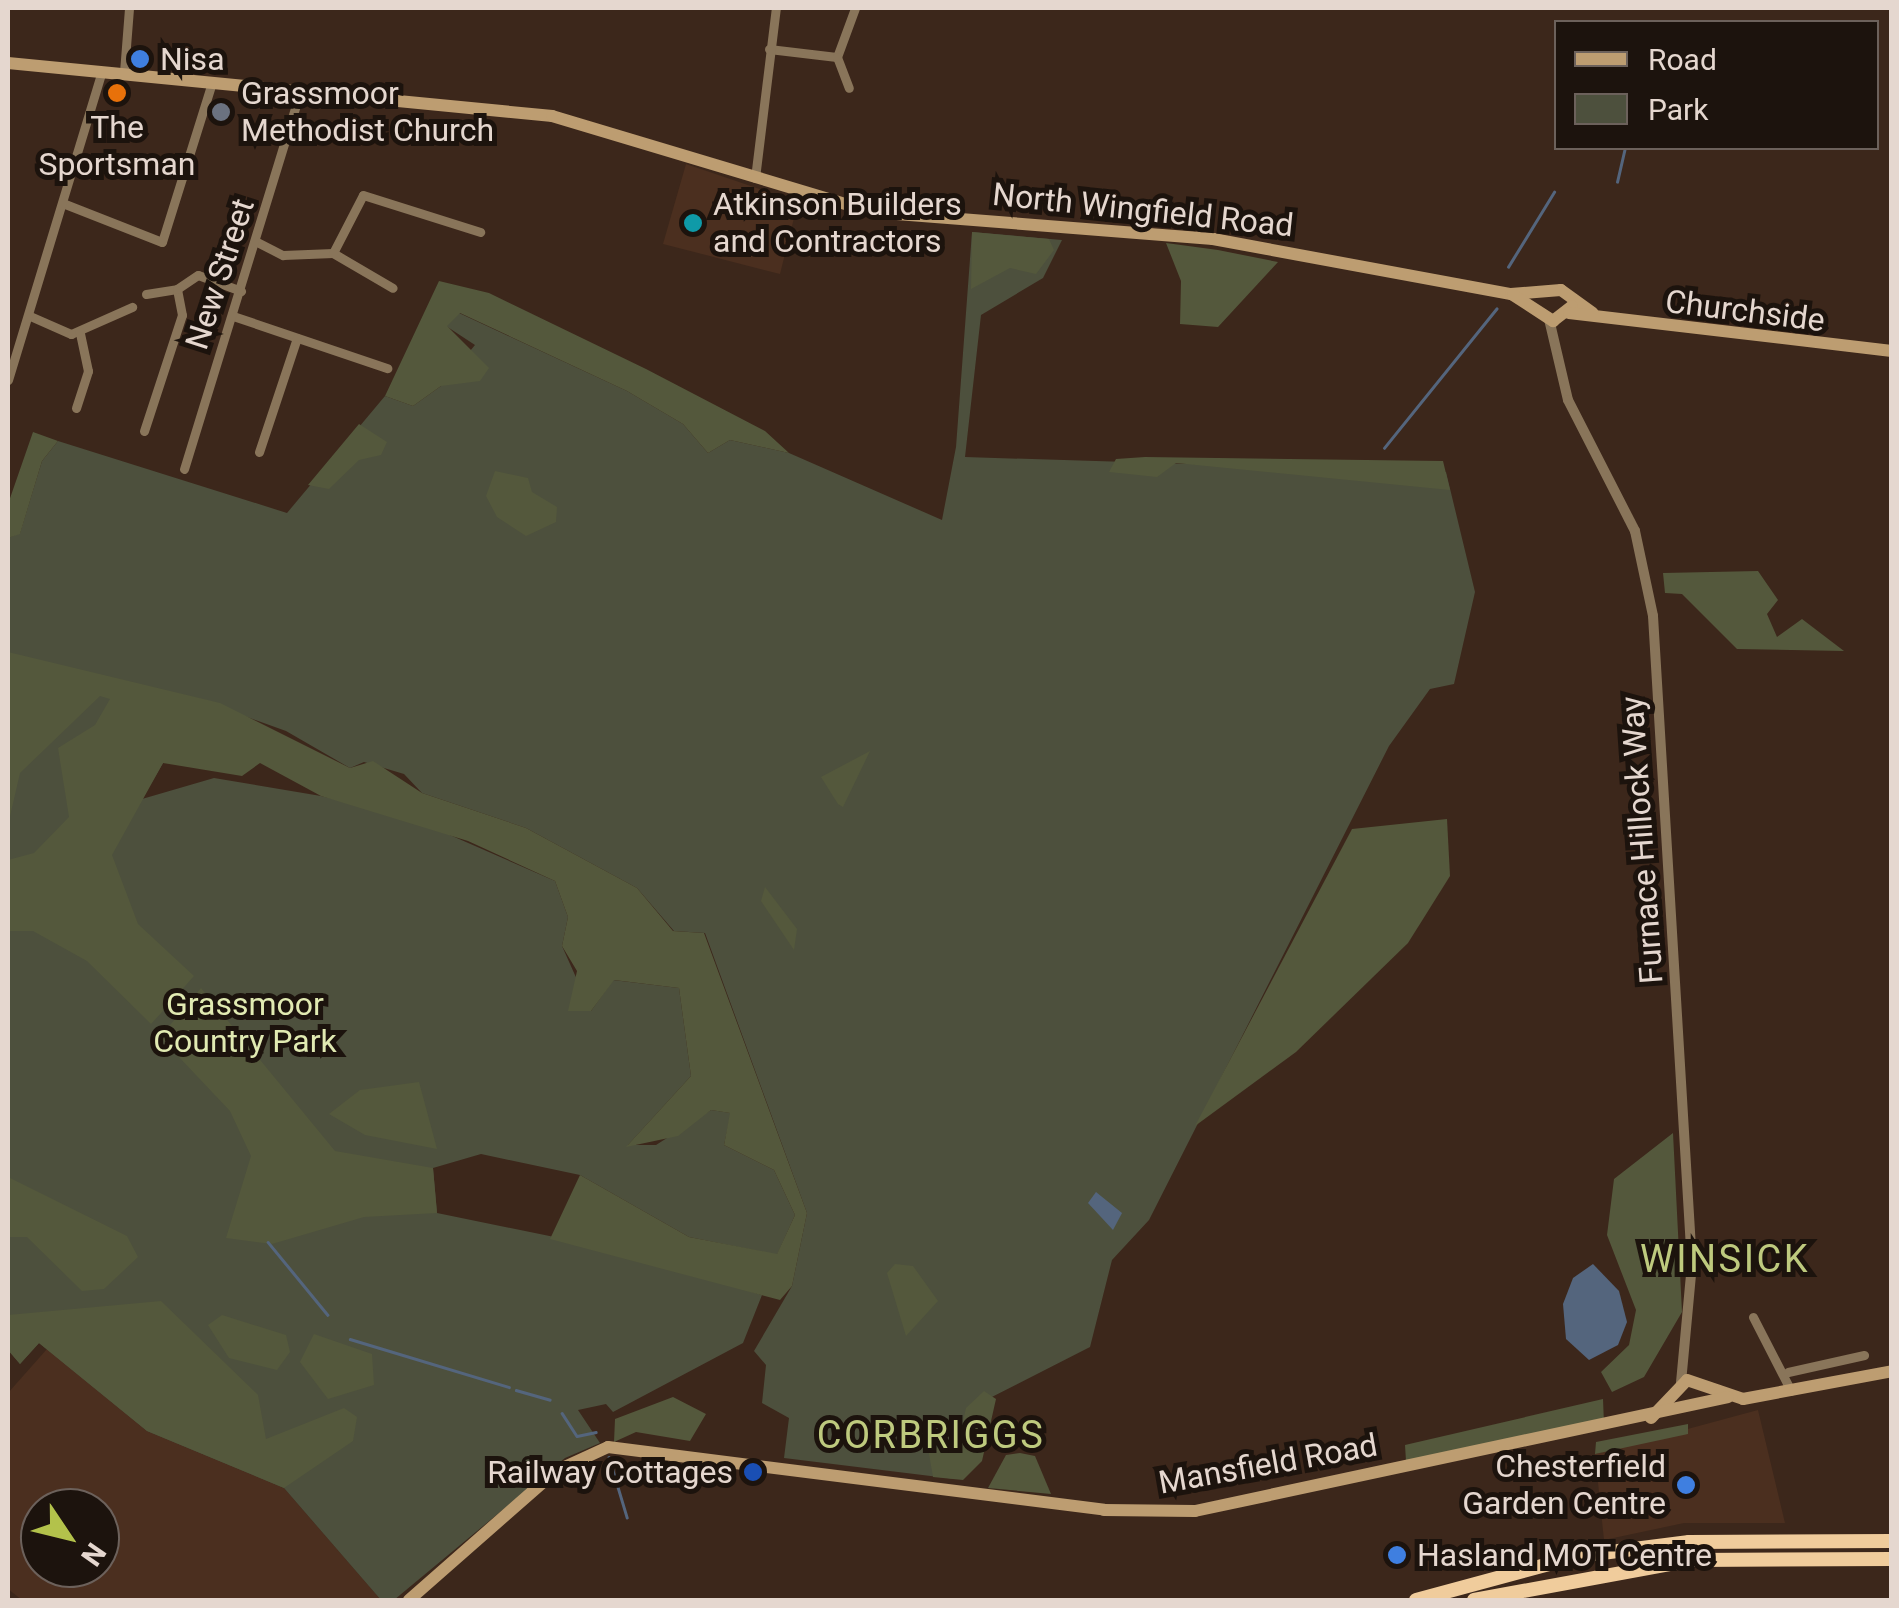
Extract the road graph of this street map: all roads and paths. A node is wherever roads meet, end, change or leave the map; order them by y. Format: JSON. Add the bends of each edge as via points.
{"nodes":[{"id":1,"x":129,"y":8,"type":"edge"},
{"id":2,"x":776,"y":8,"type":"edge"},
{"id":3,"x":855,"y":8,"type":"edge"},
{"id":4,"x":769,"y":49,"type":"junction"},
{"id":5,"x":837,"y":57,"type":"junction"},
{"id":6,"x":8,"y":63,"type":"edge"},
{"id":7,"x":102,"y":70,"type":"junction"},
{"id":8,"x":124,"y":72,"type":"junction"},
{"id":9,"x":212,"y":80,"type":"junction"},
{"id":10,"x":849,"y":88,"type":"dead end"},
{"id":11,"x":300,"y":92,"type":"junction"},
{"id":12,"x":754,"y":180,"type":"junction"},
{"id":13,"x":65,"y":204,"type":"junction"},
{"id":14,"x":480,"y":232,"type":"dead end"},
{"id":15,"x":257,"y":242,"type":"junction"},
{"id":16,"x":333,"y":253,"type":"junction"},
{"id":17,"x":394,"y":288,"type":"dead end"},
{"id":18,"x":177,"y":289,"type":"junction"},
{"id":19,"x":241,"y":291,"type":"junction"},
{"id":20,"x":146,"y":294,"type":"dead end"},
{"id":21,"x":1510,"y":294,"type":"junction"},
{"id":22,"x":1544,"y":295,"type":"junction"},
{"id":23,"x":1569,"y":295,"type":"junction"},
{"id":24,"x":132,"y":307,"type":"dead end"},
{"id":25,"x":1593,"y":313,"type":"junction"},
{"id":26,"x":30,"y":316,"type":"junction"},
{"id":27,"x":233,"y":316,"type":"junction"},
{"id":28,"x":1545,"y":316,"type":"junction"},
{"id":29,"x":1567,"y":316,"type":"junction"},
{"id":30,"x":80,"y":332,"type":"junction"},
{"id":31,"x":298,"y":338,"type":"junction"},
{"id":32,"x":1556,"y":340,"type":"junction"},
{"id":33,"x":1892,"y":351,"type":"edge"},
{"id":34,"x":11,"y":360,"type":"edge"},
{"id":35,"x":386,"y":368,"type":"dead end"},
{"id":36,"x":8,"y":380,"type":"edge"},
{"id":37,"x":76,"y":408,"type":"dead end"},
{"id":38,"x":144,"y":430,"type":"dead end"},
{"id":39,"x":259,"y":452,"type":"dead end"},
{"id":40,"x":184,"y":469,"type":"dead end"},
{"id":41,"x":1754,"y":1318,"type":"dead end"},
{"id":42,"x":1864,"y":1355,"type":"dead end"},
{"id":43,"x":1690,"y":1357,"type":"junction"},
{"id":44,"x":1892,"y":1371,"type":"edge"},
{"id":45,"x":1788,"y":1372,"type":"junction"},
{"id":46,"x":1701,"y":1383,"type":"junction"},
{"id":47,"x":1679,"y":1387,"type":"junction"},
{"id":48,"x":1791,"y":1391,"type":"junction"},
{"id":49,"x":1728,"y":1397,"type":"junction"},
{"id":50,"x":1695,"y":1408,"type":"junction"},
{"id":51,"x":1652,"y":1418,"type":"junction"},
{"id":52,"x":1892,"y":1541,"type":"edge"},
{"id":53,"x":1892,"y":1559,"type":"edge"},
{"id":54,"x":409,"y":1600,"type":"edge"},
{"id":55,"x":1416,"y":1600,"type":"edge"},
{"id":56,"x":1474,"y":1600,"type":"edge"}],
"edges":[{"from":1,"to":8,"type":"street"},
{"from":2,"to":4,"type":"street"},
{"from":3,"to":5,"type":"street"},
{"from":4,"to":5,"type":"street"},
{"from":4,"to":12,"type":"street"},
{"from":5,"to":10,"type":"street"},
{"from":6,"to":7,"type":"main road","name":"North Wingfield Road"},
{"from":7,"to":8,"type":"main road","name":"North Wingfield Road"},
{"from":7,"to":13,"type":"street"},
{"from":8,"to":9,"type":"main road","name":"North Wingfield Road"},
{"from":9,"to":11,"type":"main road","name":"North Wingfield Road"},
{"from":9,"to":13,"type":"street","via":[[162,242]]},
{"from":11,"to":12,"type":"main road","name":"North Wingfield Road","via":[[552,116]]},
{"from":11,"to":15,"type":"street","name":"New Street"},
{"from":12,"to":21,"type":"main road","name":"North Wingfield Road","via":[[872,212],[1213,238]]},
{"from":13,"to":26,"type":"street"},
{"from":14,"to":16,"type":"street","via":[[363,195]]},
{"from":15,"to":16,"type":"street","via":[[283,255]]},
{"from":15,"to":19,"type":"street","name":"New Street"},
{"from":16,"to":17,"type":"street"},
{"from":18,"to":19,"type":"street","via":[[198,276]]},
{"from":18,"to":20,"type":"street"},
{"from":18,"to":38,"type":"street","via":[[182,315]]},
{"from":19,"to":27,"type":"street","name":"New Street"},
{"from":21,"to":22,"type":"main road","name":"North Wingfield Road"},
{"from":21,"to":28,"type":"main road","name":"North Wingfield Road"},
{"from":22,"to":23,"type":"main road","name":"North Wingfield Road"},
{"from":22,"to":28,"type":"main road"},
{"from":23,"to":25,"type":"main road","name":"Churchside"},
{"from":23,"to":29,"type":"main road"},
{"from":24,"to":30,"type":"street"},
{"from":25,"to":29,"type":"main road","name":"Churchside"},
{"from":25,"to":33,"type":"main road","name":"Churchside","via":[[1686,334]]},
{"from":26,"to":30,"type":"street"},
{"from":26,"to":34,"type":"street"},
{"from":27,"to":31,"type":"street"},
{"from":27,"to":40,"type":"street","name":"New Street"},
{"from":28,"to":29,"type":"main road","name":"Churchside"},
{"from":28,"to":32,"type":"street","name":"Furnace Hillock Way"},
{"from":29,"to":32,"type":"street"},
{"from":30,"to":37,"type":"street","via":[[88,371]]},
{"from":31,"to":35,"type":"street"},
{"from":31,"to":39,"type":"street"},
{"from":32,"to":43,"type":"street","name":"Furnace Hillock Way","via":[[1568,400],[1635,531],[1650,598]]},
{"from":34,"to":36,"type":"street"},
{"from":41,"to":45,"type":"street","via":[[1766,1356]]},
{"from":42,"to":45,"type":"street"},
{"from":43,"to":46,"type":"street","name":"Furnace Hillock Way"},
{"from":43,"to":47,"type":"street","name":"Furnace Hillock Way"},
{"from":44,"to":48,"type":"main road","name":"Mansfield Road"},
{"from":45,"to":48,"type":"street"},
{"from":46,"to":47,"type":"main road"},
{"from":46,"to":49,"type":"main road"},
{"from":46,"to":50,"type":"main road"},
{"from":47,"to":50,"type":"main road"},
{"from":47,"to":51,"type":"main road"},
{"from":48,"to":49,"type":"main road","name":"Mansfield Road"},
{"from":49,"to":50,"type":"main road","name":"Mansfield Road"},
{"from":50,"to":51,"type":"main road","name":"Mansfield Road"},
{"from":51,"to":54,"type":"main road","name":"Mansfield Road","via":[[1207,1509],[1150,1512],[608,1447],[556,1471]]},
{"from":52,"to":55,"type":"highway","via":[[1689,1542],[1578,1556]]},
{"from":53,"to":56,"type":"highway","via":[[1691,1560]]}]}
